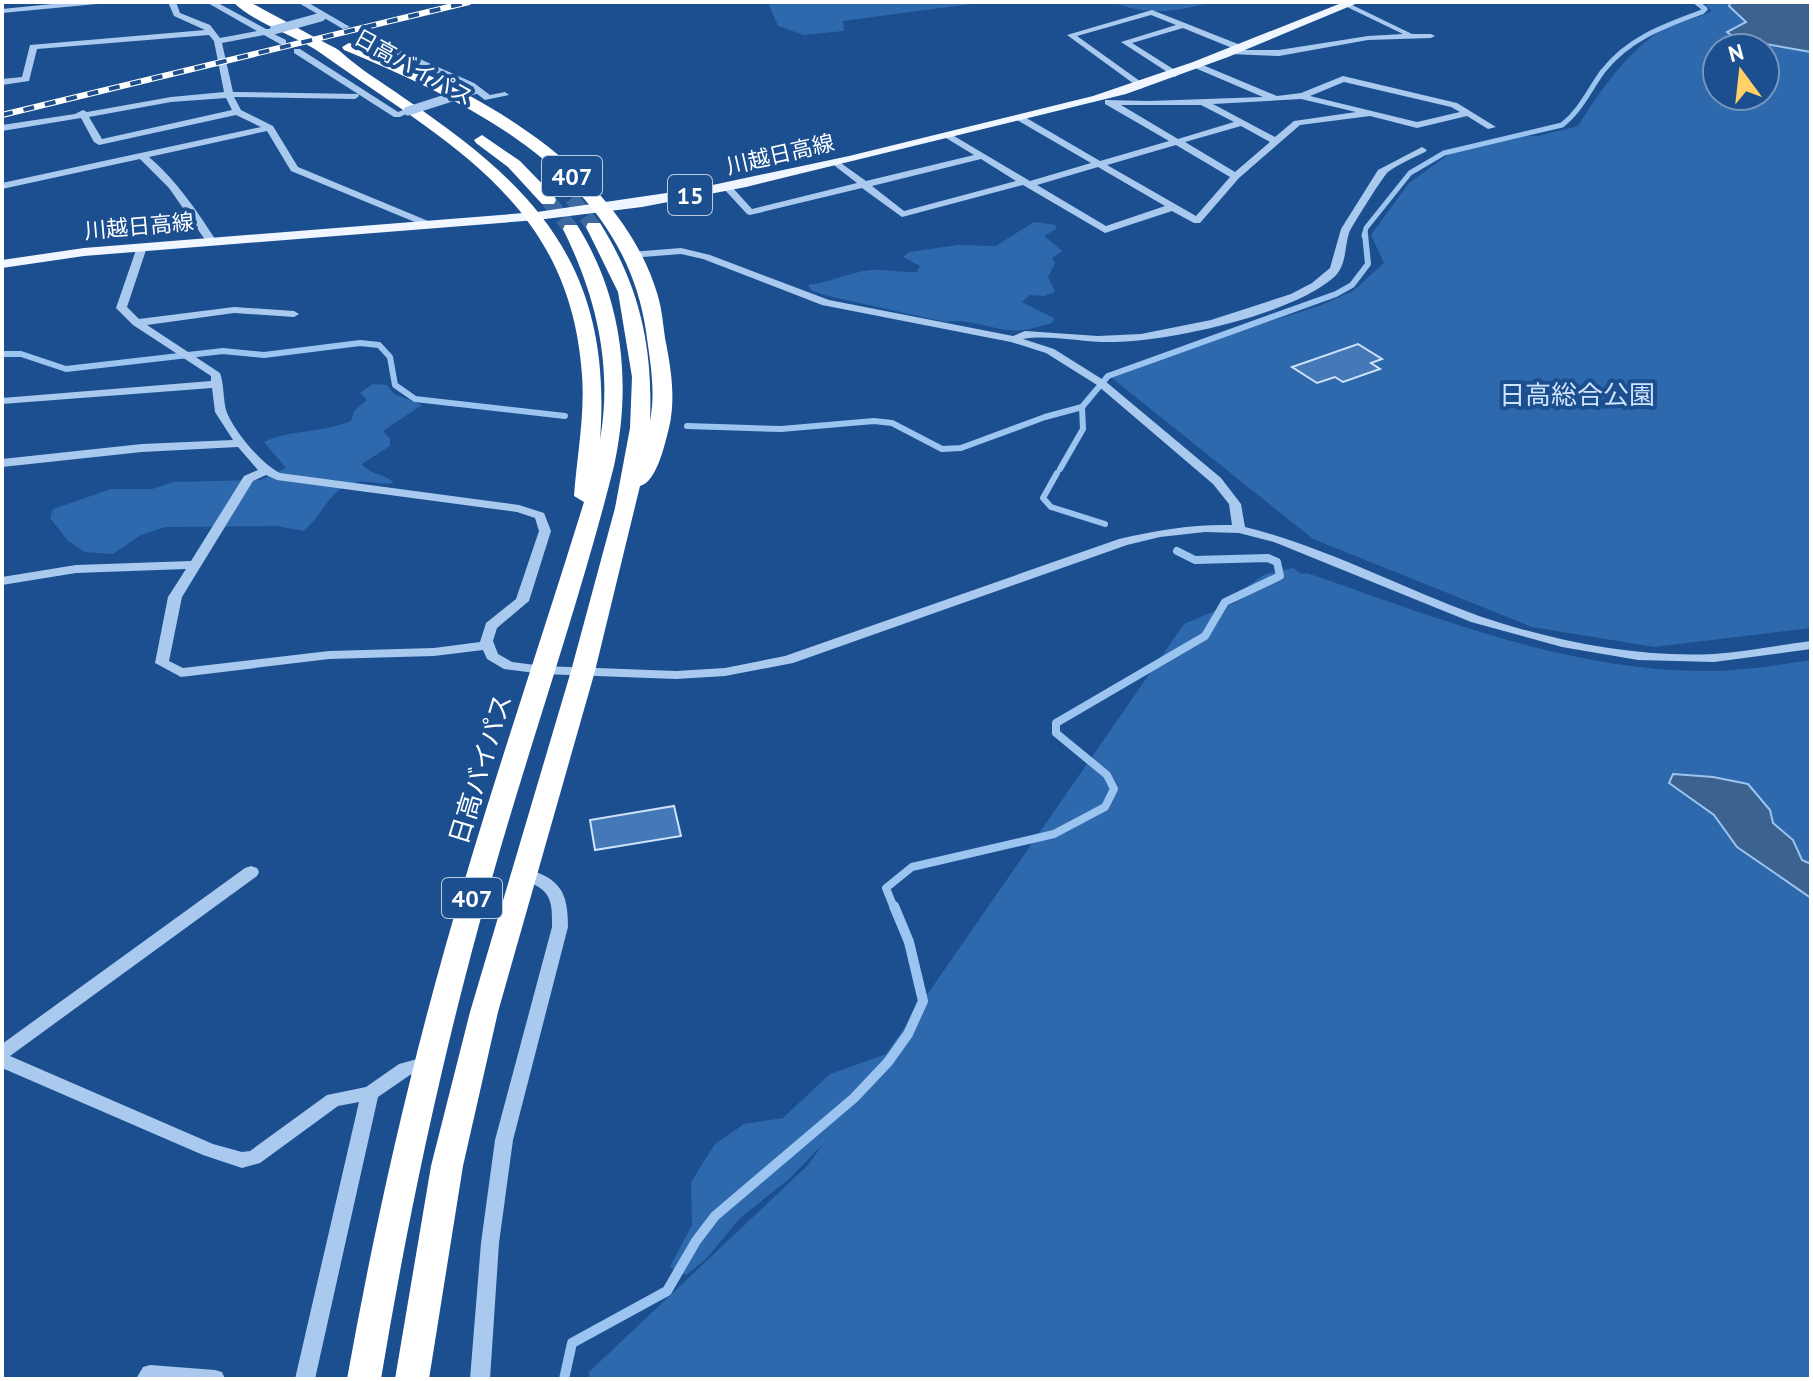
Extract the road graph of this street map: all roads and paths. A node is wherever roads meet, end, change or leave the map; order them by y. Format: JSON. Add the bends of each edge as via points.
{"nodes":[{"id":1,"x":97,"y":2,"type":"edge"},
{"id":2,"x":172,"y":2,"type":"edge"},
{"id":3,"x":210,"y":2,"type":"edge"},
{"id":4,"x":240,"y":2,"type":"edge"},
{"id":5,"x":268,"y":2,"type":"edge"},
{"id":6,"x":301,"y":2,"type":"edge"},
{"id":7,"x":1351,"y":3,"type":"edge"},
{"id":8,"x":2,"y":11,"type":"edge"},
{"id":9,"x":324,"y":16,"type":"junction"},
{"id":10,"x":1183,"y":25,"type":"junction"},
{"id":11,"x":346,"y":27,"type":"dead end"},
{"id":12,"x":270,"y":31,"type":"junction"},
{"id":13,"x":211,"y":32,"type":"junction"},
{"id":14,"x":1411,"y":36,"type":"junction"},
{"id":15,"x":1431,"y":36,"type":"dead end"},
{"id":16,"x":218,"y":41,"type":"junction"},
{"id":17,"x":355,"y":41,"type":"junction"},
{"id":18,"x":283,"y":42,"type":"dead end"},
{"id":19,"x":322,"y":48,"type":"junction"},
{"id":20,"x":1236,"y":50,"type":"junction"},
{"id":21,"x":297,"y":51,"type":"dead end"},
{"id":22,"x":1198,"y":66,"type":"junction"},
{"id":23,"x":1175,"y":74,"type":"junction"},
{"id":24,"x":2,"y":82,"type":"edge"},
{"id":25,"x":1141,"y":86,"type":"junction"},
{"id":26,"x":474,"y":90,"type":"junction"},
{"id":27,"x":229,"y":95,"type":"junction"},
{"id":28,"x":505,"y":95,"type":"dead end"},
{"id":29,"x":355,"y":96,"type":"dead end"},
{"id":30,"x":1301,"y":96,"type":"junction"},
{"id":31,"x":1104,"y":99,"type":"junction"},
{"id":32,"x":1276,"y":99,"type":"junction"},
{"id":33,"x":1202,"y":102,"type":"junction"},
{"id":34,"x":237,"y":112,"type":"junction"},
{"id":35,"x":83,"y":113,"type":"junction"},
{"id":36,"x":1371,"y":113,"type":"junction"},
{"id":37,"x":1469,"y":113,"type":"junction"},
{"id":38,"x":1020,"y":118,"type":"junction"},
{"id":39,"x":1242,"y":123,"type":"junction"},
{"id":40,"x":1491,"y":127,"type":"dead end"},
{"id":41,"x":2,"y":128,"type":"edge"},
{"id":42,"x":270,"y":128,"type":"junction"},
{"id":43,"x":949,"y":136,"type":"junction"},
{"id":44,"x":1276,"y":141,"type":"junction"},
{"id":45,"x":1177,"y":142,"type":"junction"},
{"id":46,"x":1422,"y":150,"type":"dead end"},
{"id":47,"x":982,"y":156,"type":"junction"},
{"id":48,"x":143,"y":157,"type":"junction"},
{"id":49,"x":838,"y":164,"type":"junction"},
{"id":50,"x":1099,"y":165,"type":"junction"},
{"id":51,"x":1236,"y":176,"type":"junction"},
{"id":52,"x":1026,"y":183,"type":"junction"},
{"id":53,"x":2,"y":186,"type":"edge"},
{"id":54,"x":865,"y":186,"type":"junction"},
{"id":55,"x":729,"y":189,"type":"junction"},
{"id":56,"x":572,"y":198,"type":"tunnel mouth"},
{"id":57,"x":548,"y":200,"type":"tunnel mouth"},
{"id":58,"x":1170,"y":208,"type":"junction"},
{"id":59,"x":604,"y":209,"type":"junction"},
{"id":60,"x":537,"y":216,"type":"junction"},
{"id":61,"x":430,"y":225,"type":"junction"},
{"id":62,"x":594,"y":227,"type":"tunnel mouth"},
{"id":63,"x":571,"y":229,"type":"tunnel mouth"},
{"id":64,"x":212,"y":242,"type":"junction"},
{"id":65,"x":142,"y":247,"type":"junction"},
{"id":66,"x":630,"y":255,"type":"junction"},
{"id":67,"x":2,"y":264,"type":"edge"},
{"id":68,"x":294,"y":314,"type":"dead end"},
{"id":69,"x":137,"y":323,"type":"junction"},
{"id":70,"x":1013,"y":339,"type":"junction"},
{"id":71,"x":217,"y":379,"type":"junction"},
{"id":72,"x":2,"y":401,"type":"edge"},
{"id":73,"x":602,"y":415,"type":"junction"},
{"id":74,"x":651,"y":419,"type":"junction"},
{"id":75,"x":241,"y":443,"type":"junction"},
{"id":76,"x":2,"y":463,"type":"edge"},
{"id":77,"x":266,"y":471,"type":"junction"},
{"id":78,"x":1239,"y":529,"type":"junction"},
{"id":79,"x":193,"y":565,"type":"junction"},
{"id":80,"x":2,"y":581,"type":"edge"},
{"id":81,"x":488,"y":645,"type":"junction"},
{"id":82,"x":1811,"y":645,"type":"edge"},
{"id":83,"x":543,"y":670,"type":"junction"},
{"id":84,"x":583,"y":671,"type":"junction"},
{"id":85,"x":251,"y":872,"type":"dead end"},
{"id":86,"x":525,"y":874,"type":"junction"},
{"id":87,"x":2,"y":1053,"type":"edge"},
{"id":88,"x":2,"y":1060,"type":"edge"},
{"id":89,"x":428,"y":1063,"type":"junction"},
{"id":90,"x":370,"y":1093,"type":"junction"},
{"id":91,"x":146,"y":1379,"type":"edge"},
{"id":92,"x":215,"y":1379,"type":"edge"},
{"id":93,"x":305,"y":1379,"type":"edge"},
{"id":94,"x":364,"y":1379,"type":"edge"},
{"id":95,"x":412,"y":1379,"type":"edge"},
{"id":96,"x":480,"y":1379,"type":"edge"}],
"edges":[{"from":1,"to":8,"type":"street"},
{"from":2,"to":13,"type":"street","via":[[177,14]]},
{"from":3,"to":12,"type":"street"},
{"from":4,"to":19,"type":"highway","name":"日高バイパス","number":"407"},
{"from":5,"to":17,"type":"highway","name":"日高バイパス","number":"407"},
{"from":6,"to":9,"type":"street"},
{"from":7,"to":14,"type":"street"},
{"from":7,"to":20,"type":"main road","name":"川越日高線","number":"15"},
{"from":9,"to":11,"type":"street"},
{"from":9,"to":12,"type":"street","bridge":true},
{"from":10,"to":20,"type":"street"},
{"from":10,"to":23,"type":"street","via":[[1125,42]]},
{"from":10,"to":25,"type":"street","via":[[1152,12],[1071,35]]},
{"from":12,"to":16,"type":"street"},
{"from":12,"to":18,"type":"street"},
{"from":13,"to":16,"type":"street"},
{"from":13,"to":24,"type":"street","via":[[33,47],[26,79]]},
{"from":14,"to":15,"type":"street"},
{"from":14,"to":20,"type":"street","via":[[1279,53]]},
{"from":16,"to":27,"type":"street"},
{"from":17,"to":26,"type":"street"},
{"from":17,"to":56,"type":"highway","name":"日高バイパス","number":"407","via":[[487,124],[536,161]]},
{"from":17,"to":59,"type":"highway","number":"407","via":[[501,119]]},
{"from":19,"to":57,"type":"highway","name":"日高バイパス","number":"407","via":[[472,132],[514,164]]},
{"from":19,"to":60,"type":"highway","number":"407","via":[[450,134],[491,167]]},
{"from":20,"to":22,"type":"main road","name":"川越日高線","number":"15"},
{"from":21,"to":26,"type":"street","bridge":true,"via":[[397,115]]},
{"from":22,"to":23,"type":"main road","name":"川越日高線","number":"15"},
{"from":22,"to":32,"type":"street"},
{"from":23,"to":25,"type":"main road","name":"川越日高線","number":"15"},
{"from":25,"to":31,"type":"main road","name":"川越日高線","number":"15"},
{"from":26,"to":28,"type":"street","via":[[488,98]]},
{"from":27,"to":29,"type":"street"},
{"from":27,"to":34,"type":"street"},
{"from":27,"to":35,"type":"street"},
{"from":30,"to":32,"type":"street"},
{"from":30,"to":36,"type":"street"},
{"from":30,"to":37,"type":"street","via":[[1343,79]]},
{"from":31,"to":33,"type":"street"},
{"from":31,"to":38,"type":"main road","name":"川越日高線","number":"15"},
{"from":31,"to":45,"type":"street"},
{"from":32,"to":33,"type":"street"},
{"from":33,"to":39,"type":"street"},
{"from":34,"to":35,"type":"street","via":[[99,142]]},
{"from":34,"to":42,"type":"street"},
{"from":35,"to":41,"type":"street"},
{"from":36,"to":37,"type":"street","via":[[1417,125]]},
{"from":36,"to":44,"type":"street","via":[[1297,123]]},
{"from":37,"to":40,"type":"street"},
{"from":38,"to":43,"type":"main road","name":"川越日高線","number":"15"},
{"from":38,"to":50,"type":"street"},
{"from":39,"to":44,"type":"street"},
{"from":39,"to":45,"type":"street"},
{"from":42,"to":48,"type":"street"},
{"from":42,"to":61,"type":"street","via":[[294,169]]},
{"from":43,"to":47,"type":"street"},
{"from":43,"to":49,"type":"main road","name":"川越日高線","number":"15"},
{"from":44,"to":51,"type":"street"},
{"from":45,"to":50,"type":"street"},
{"from":45,"to":51,"type":"street"},
{"from":46,"to":70,"type":"street","via":[[1381,172],[1375,190],[1345,231],[1343,253],[1332,273],[1303,294],[1141,337],[1025,334]]},
{"from":47,"to":52,"type":"street"},
{"from":47,"to":54,"type":"street"},
{"from":48,"to":53,"type":"street"},
{"from":48,"to":64,"type":"street","via":[[163,172]]},
{"from":49,"to":54,"type":"street"},
{"from":49,"to":55,"type":"main road","name":"川越日高線","number":"15"},
{"from":50,"to":52,"type":"street"},
{"from":50,"to":58,"type":"street"},
{"from":51,"to":58,"type":"street","via":[[1197,221]]},
{"from":52,"to":54,"type":"street","via":[[902,214]]},
{"from":52,"to":58,"type":"street","via":[[1105,230]]},
{"from":54,"to":55,"type":"street","via":[[750,212]]},
{"from":55,"to":59,"type":"main road","name":"川越日高線","number":"15"},
{"from":59,"to":60,"type":"main road","name":"川越日高線","number":"15"},
{"from":59,"to":66,"type":"highway","number":"407"},
{"from":60,"to":61,"type":"main road","name":"川越日高線","number":"15"},
{"from":60,"to":73,"type":"highway","number":"407","via":[[550,233],[580,304]]},
{"from":61,"to":64,"type":"main road","name":"川越日高線","number":"15"},
{"from":62,"to":74,"type":"highway","number":"407","via":[[627,292]]},
{"from":63,"to":73,"type":"highway","name":"日高バイパス","number":"407","via":[[601,296],[614,349]]},
{"from":64,"to":65,"type":"main road","name":"川越日高線","number":"15"},
{"from":65,"to":67,"type":"main road","name":"川越日高線","number":"15"},
{"from":65,"to":69,"type":"street","via":[[121,308]]},
{"from":66,"to":70,"type":"street","via":[[681,251],[826,303]]},
{"from":66,"to":74,"type":"highway","number":"407","via":[[647,291],[661,362]]},
{"from":68,"to":69,"type":"street","via":[[234,310]]},
{"from":69,"to":71,"type":"street"},
{"from":70,"to":78,"type":"street","via":[[1050,351],[1113,393],[1217,481],[1235,504]]},
{"from":71,"to":72,"type":"street","via":[[122,394]]},
{"from":71,"to":75,"type":"street","via":[[221,412]]},
{"from":73,"to":83,"type":"highway","name":"日高バイパス","number":"407","via":[[582,541]]},
{"from":74,"to":84,"type":"highway","number":"407"},
{"from":75,"to":76,"type":"street"},
{"from":75,"to":77,"type":"street"},
{"from":77,"to":79,"type":"street","via":[[248,479]]},
{"from":77,"to":81,"type":"street","via":[[540,516],[545,531],[522,601],[491,626]]},
{"from":78,"to":82,"type":"street","via":[[1278,539],[1476,619],[1562,643],[1638,656],[1714,658]]},
{"from":78,"to":84,"type":"street","via":[[1190,529],[1123,542],[788,660],[676,675]]},
{"from":79,"to":80,"type":"street","via":[[76,569]]},
{"from":79,"to":81,"type":"street","via":[[175,597],[162,663],[181,673],[329,655]]},
{"from":81,"to":83,"type":"street","via":[[492,656],[509,666]]},
{"from":83,"to":84,"type":"street"},
{"from":83,"to":89,"type":"highway","name":"日高バイパス","number":"407","via":[[468,908]]},
{"from":84,"to":86,"type":"highway","number":"407"},
{"from":85,"to":87,"type":"street"},
{"from":86,"to":95,"type":"highway","number":"407","via":[[447,1166]]},
{"from":86,"to":96,"type":"street","via":[[551,885],[561,898],[560,927],[504,1140]]},
{"from":88,"to":90,"type":"street","via":[[242,1160],[254,1158],[333,1100]]},
{"from":89,"to":90,"type":"street","via":[[405,1069]]},
{"from":89,"to":94,"type":"highway","name":"日高バイパス","number":"407"},
{"from":90,"to":93,"type":"street"},
{"from":91,"to":92,"type":"street","via":[[150,1374]]}]}
